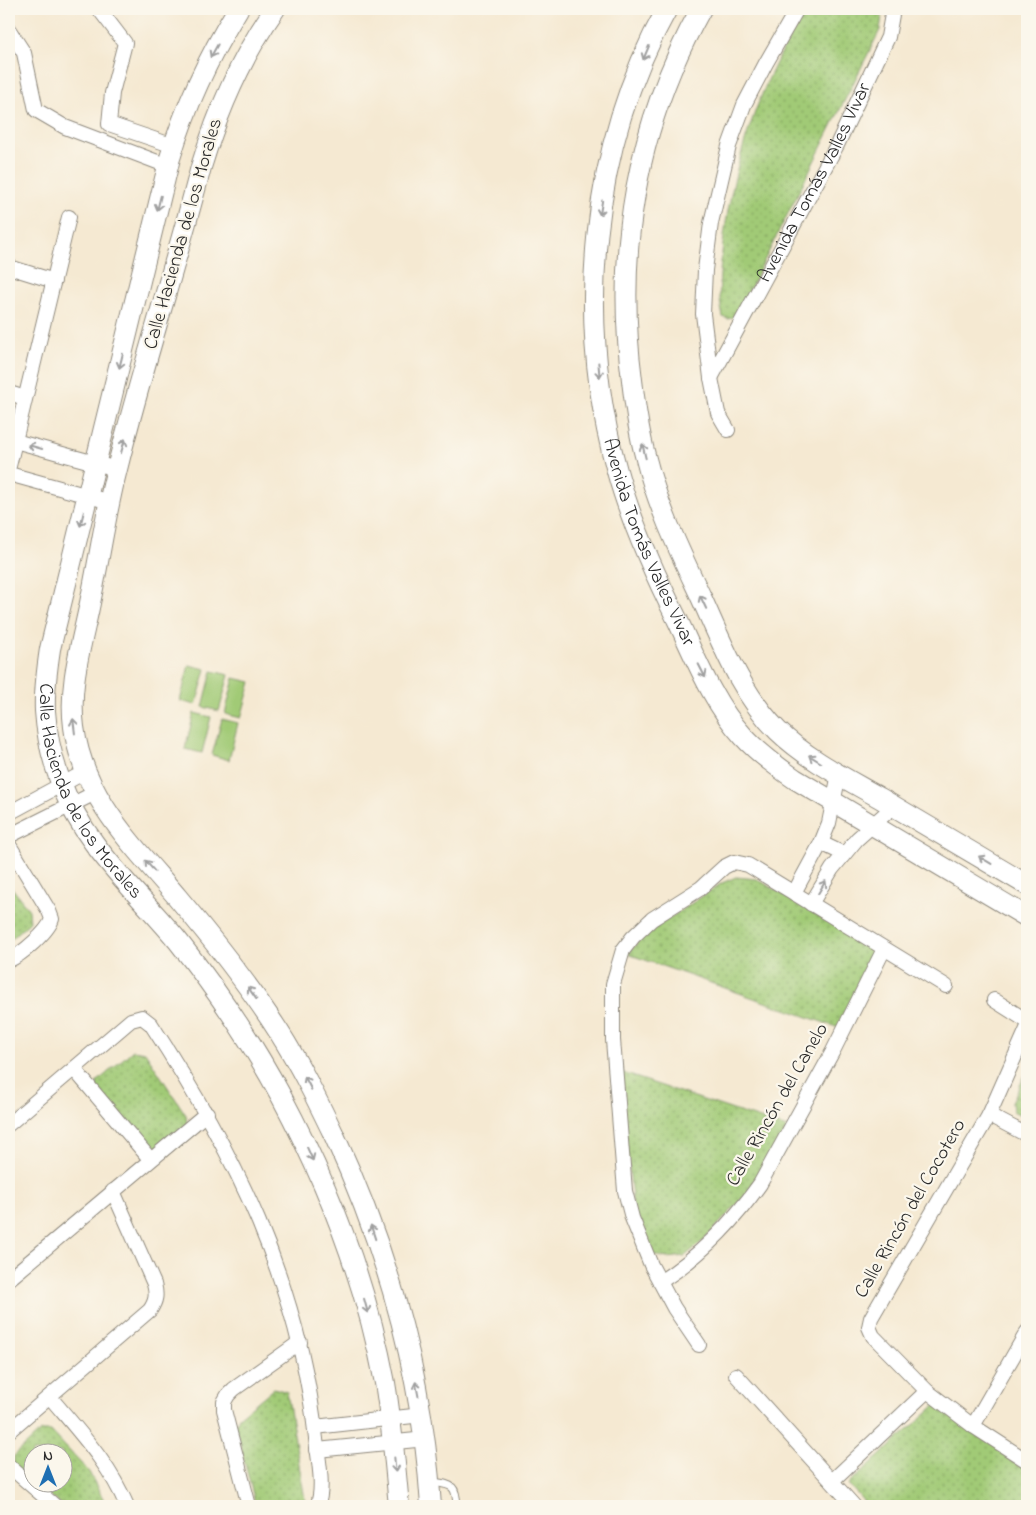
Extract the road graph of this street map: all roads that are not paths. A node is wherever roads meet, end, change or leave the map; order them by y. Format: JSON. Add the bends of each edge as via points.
{"nodes":[{"id":1,"x":99,"y":9,"type":"edge"},
{"id":2,"x":238,"y":9,"type":"edge"},
{"id":3,"x":275,"y":9,"type":"edge"},
{"id":4,"x":667,"y":9,"type":"edge"},
{"id":5,"x":701,"y":9,"type":"edge"},
{"id":6,"x":797,"y":9,"type":"edge"},
{"id":7,"x":893,"y":9,"type":"edge"},
{"id":8,"x":9,"y":30,"type":"edge"},
{"id":9,"x":174,"y":146,"type":"junction"},
{"id":10,"x":168,"y":166,"type":"junction"},
{"id":11,"x":69,"y":217,"type":"dead end"},
{"id":12,"x":9,"y":267,"type":"edge"},
{"id":13,"x":54,"y":281,"type":"junction"},
{"id":14,"x":711,"y":378,"type":"junction"},
{"id":15,"x":9,"y":393,"type":"edge"},
{"id":16,"x":25,"y":398,"type":"junction"},
{"id":17,"x":728,"y":430,"type":"dead end"},
{"id":18,"x":14,"y":441,"type":"junction"},
{"id":19,"x":96,"y":464,"type":"junction"},
{"id":20,"x":9,"y":466,"type":"edge"},
{"id":21,"x":117,"y":469,"type":"junction"},
{"id":22,"x":9,"y":474,"type":"edge"},
{"id":23,"x":88,"y":496,"type":"junction"},
{"id":24,"x":110,"y":502,"type":"junction"},
{"id":25,"x":86,"y":772,"type":"junction"},
{"id":26,"x":839,"y":774,"type":"junction"},
{"id":27,"x":62,"y":784,"type":"junction"},
{"id":28,"x":95,"y":793,"type":"junction"},
{"id":29,"x":834,"y":802,"type":"junction"},
{"id":30,"x":71,"y":805,"type":"junction"},
{"id":31,"x":894,"y":806,"type":"junction"},
{"id":32,"x":9,"y":813,"type":"edge"},
{"id":33,"x":871,"y":825,"type":"junction"},
{"id":34,"x":9,"y":836,"type":"edge"},
{"id":35,"x":821,"y":843,"type":"junction"},
{"id":36,"x":9,"y":845,"type":"edge"},
{"id":37,"x":844,"y":854,"type":"junction"},
{"id":38,"x":1027,"y":885,"type":"edge"},
{"id":39,"x":794,"y":893,"type":"junction"},
{"id":40,"x":811,"y":904,"type":"junction"},
{"id":41,"x":1027,"y":917,"type":"edge"},
{"id":42,"x":218,"y":947,"type":"junction"},
{"id":43,"x":884,"y":949,"type":"junction"},
{"id":44,"x":9,"y":960,"type":"edge"},
{"id":45,"x":196,"y":966,"type":"junction"},
{"id":46,"x":946,"y":986,"type":"dead end"},
{"id":47,"x":994,"y":1000,"type":"dead end"},
{"id":48,"x":1027,"y":1021,"type":"edge"},
{"id":49,"x":1027,"y":1029,"type":"edge"},
{"id":50,"x":74,"y":1068,"type":"junction"},
{"id":51,"x":206,"y":1113,"type":"junction"},
{"id":52,"x":989,"y":1115,"type":"junction"},
{"id":53,"x":9,"y":1124,"type":"edge"},
{"id":54,"x":1027,"y":1135,"type":"edge"},
{"id":55,"x":150,"y":1159,"type":"junction"},
{"id":56,"x":113,"y":1190,"type":"junction"},
{"id":57,"x":9,"y":1279,"type":"edge"},
{"id":58,"x":660,"y":1282,"type":"junction"},
{"id":59,"x":1027,"y":1332,"type":"edge"},
{"id":60,"x":300,"y":1342,"type":"junction"},
{"id":61,"x":699,"y":1345,"type":"dead end"},
{"id":62,"x":736,"y":1375,"type":"dead end"},
{"id":63,"x":927,"y":1391,"type":"junction"},
{"id":64,"x":50,"y":1397,"type":"junction"},
{"id":65,"x":422,"y":1415,"type":"junction"},
{"id":66,"x":390,"y":1419,"type":"junction"},
{"id":67,"x":973,"y":1426,"type":"junction"},
{"id":68,"x":314,"y":1427,"type":"junction"},
{"id":69,"x":9,"y":1431,"type":"edge"},
{"id":70,"x":426,"y":1439,"type":"junction"},
{"id":71,"x":394,"y":1442,"type":"junction"},
{"id":72,"x":317,"y":1450,"type":"junction"},
{"id":73,"x":1027,"y":1461,"type":"edge"},
{"id":74,"x":9,"y":1466,"type":"edge"},
{"id":75,"x":832,"y":1481,"type":"junction"},
{"id":76,"x":430,"y":1482,"type":"junction"},
{"id":77,"x":55,"y":1506,"type":"edge"},
{"id":78,"x":127,"y":1506,"type":"edge"},
{"id":79,"x":249,"y":1506,"type":"edge"},
{"id":80,"x":317,"y":1506,"type":"edge"},
{"id":81,"x":399,"y":1506,"type":"edge"},
{"id":82,"x":431,"y":1506,"type":"edge"},
{"id":83,"x":457,"y":1506,"type":"edge"},
{"id":84,"x":854,"y":1506,"type":"edge"}],
"edges":[{"from":1,"to":9,"type":"street","via":[[125,43],[112,94],[109,124]]},
{"from":2,"to":9,"type":"street","name":"Calle Hacienda de los Morales","one_way":true,"via":[[194,90]]},
{"from":21,"to":3,"type":"street","name":"Calle Hacienda de los Morales","one_way":true,"via":[[209,142],[234,80]]},
{"from":4,"to":29,"type":"street","name":"Avenida Tomás Valles Vivar","one_way":true,"via":[[638,71],[621,119],[598,224],[594,314],[607,430],[637,531],[669,604],[727,716],[775,766]]},
{"from":26,"to":5,"type":"street","name":"Avenida Tomás Valles Vivar","one_way":true,"via":[[778,731],[742,683],[685,564],[658,497],[635,410],[626,308],[626,261],[632,203],[660,98],[680,48]]},
{"from":6,"to":14,"type":"street","via":[[744,105],[718,189],[705,270],[703,314]]},
{"from":7,"to":14,"type":"street","name":"Avenida Tomás Valles Vivar","via":[[888,37],[838,145]]},
{"from":8,"to":10,"type":"street","via":[[24,53],[36,110],[65,127]]},
{"from":9,"to":10,"type":"street","name":"Calle Hacienda de los Morales"},
{"from":10,"to":19,"type":"street","name":"Calle Hacienda de los Morales","one_way":true},
{"from":11,"to":13,"type":"street"},
{"from":12,"to":13,"type":"street"},
{"from":13,"to":16,"type":"street"},
{"from":14,"to":17,"type":"street","via":[[718,413]]},
{"from":15,"to":16,"type":"street"},
{"from":16,"to":18,"type":"street"},
{"from":19,"to":18,"type":"street","one_way":true},
{"from":18,"to":20,"type":"street"},
{"from":19,"to":21,"type":"street"},
{"from":19,"to":23,"type":"street","name":"Calle Hacienda de los Morales"},
{"from":21,"to":24,"type":"street","name":"Calle Hacienda de los Morales"},
{"from":22,"to":23,"type":"street"},
{"from":23,"to":24,"type":"street"},
{"from":23,"to":27,"type":"street","name":"Calle Hacienda de los Morales","one_way":true,"via":[[47,670],[47,730]]},
{"from":25,"to":24,"type":"street","name":"Calle Hacienda de los Morales","one_way":true,"via":[[73,726],[74,683]]},
{"from":25,"to":27,"type":"street"},
{"from":25,"to":28,"type":"street","name":"Calle Hacienda de los Morales"},
{"from":26,"to":29,"type":"street"},
{"from":26,"to":31,"type":"street","name":"Avenida Tomás Valles Vivar"},
{"from":27,"to":30,"type":"street","name":"Calle Hacienda de los Morales"},
{"from":27,"to":32,"type":"street"},
{"from":28,"to":30,"type":"street"},
{"from":42,"to":28,"type":"street","name":"Calle Hacienda de los Morales","one_way":true,"via":[[126,838]]},
{"from":29,"to":33,"type":"street","name":"Avenida Tomás Valles Vivar"},
{"from":29,"to":35,"type":"street"},
{"from":30,"to":34,"type":"street"},
{"from":30,"to":45,"type":"street","name":"Calle Hacienda de los Morales","via":[[97,848]]},
{"from":31,"to":33,"type":"street"},
{"from":38,"to":31,"type":"street","name":"Avenida Tomás Valles Vivar","one_way":true},
{"from":33,"to":37,"type":"street"},
{"from":33,"to":41,"type":"street","name":"Avenida Tomás Valles Vivar"},
{"from":35,"to":37,"type":"street"},
{"from":35,"to":39,"type":"street"},
{"from":36,"to":44,"type":"street","via":[[52,920],[47,929]]},
{"from":40,"to":37,"type":"street","one_way":true},
{"from":39,"to":40,"type":"street"},
{"from":39,"to":58,"type":"street","via":[[748,864],[734,862],[724,866],[701,888],[652,919],[623,950],[613,984],[613,1040],[625,1191],[638,1235]]},
{"from":40,"to":43,"type":"street"},
{"from":42,"to":45,"type":"street"},
{"from":65,"to":42,"type":"street","name":"Calle Hacienda de los Morales","one_way":true,"via":[[397,1308],[354,1180],[302,1070],[280,1033]]},
{"from":43,"to":46,"type":"street"},
{"from":43,"to":58,"type":"street","name":"Calle Rincón del Canelo","via":[[834,1052],[760,1184],[713,1240]]},
{"from":45,"to":66,"type":"street","name":"Calle Hacienda de los Morales","one_way":true,"via":[[253,1049],[302,1137],[340,1224],[371,1325]]},
{"from":47,"to":48,"type":"street"},
{"from":49,"to":52,"type":"street","name":"Calle Rincón del Cocotero"},
{"from":50,"to":51,"type":"street","via":[[131,1020],[142,1017],[151,1024]]},
{"from":50,"to":53,"type":"street"},
{"from":50,"to":55,"type":"street"},
{"from":51,"to":55,"type":"street"},
{"from":51,"to":60,"type":"street","via":[[252,1204],[288,1298]]},
{"from":52,"to":54,"type":"street"},
{"from":52,"to":63,"type":"street","name":"Calle Rincón del Cocotero","via":[[869,1322],[873,1336]]},
{"from":55,"to":56,"type":"street"},
{"from":56,"to":57,"type":"street"},
{"from":56,"to":64,"type":"street","via":[[154,1284],[156,1299],[150,1310]]},
{"from":58,"to":61,"type":"street"},
{"from":59,"to":67,"type":"street"},
{"from":60,"to":68,"type":"street"},
{"from":60,"to":79,"type":"street","via":[[234,1389],[224,1402]]},
{"from":62,"to":75,"type":"street"},
{"from":63,"to":67,"type":"street","name":"Calle Rincón del Cocotero"},
{"from":63,"to":75,"type":"street"},
{"from":64,"to":69,"type":"street"},
{"from":64,"to":78,"type":"street","via":[[106,1465]]},
{"from":65,"to":66,"type":"street"},
{"from":65,"to":70,"type":"street","name":"Calle Hacienda de los Morales"},
{"from":66,"to":68,"type":"street"},
{"from":66,"to":71,"type":"street","name":"Calle Hacienda de los Morales"},
{"from":67,"to":73,"type":"street","name":"Calle Rincón del Cocotero"},
{"from":68,"to":72,"type":"street"},
{"from":70,"to":71,"type":"street"},
{"from":70,"to":76,"type":"street","name":"Calle Hacienda de los Morales"},
{"from":71,"to":72,"type":"street"},
{"from":71,"to":81,"type":"street","name":"Calle Hacienda de los Morales","one_way":true},
{"from":72,"to":80,"type":"street","via":[[320,1488]]},
{"from":74,"to":77,"type":"street"},
{"from":75,"to":84,"type":"street"},
{"from":76,"to":82,"type":"street","name":"Calle Hacienda de los Morales"},
{"from":76,"to":83,"type":"lane","via":[[454,1487]]}]}
